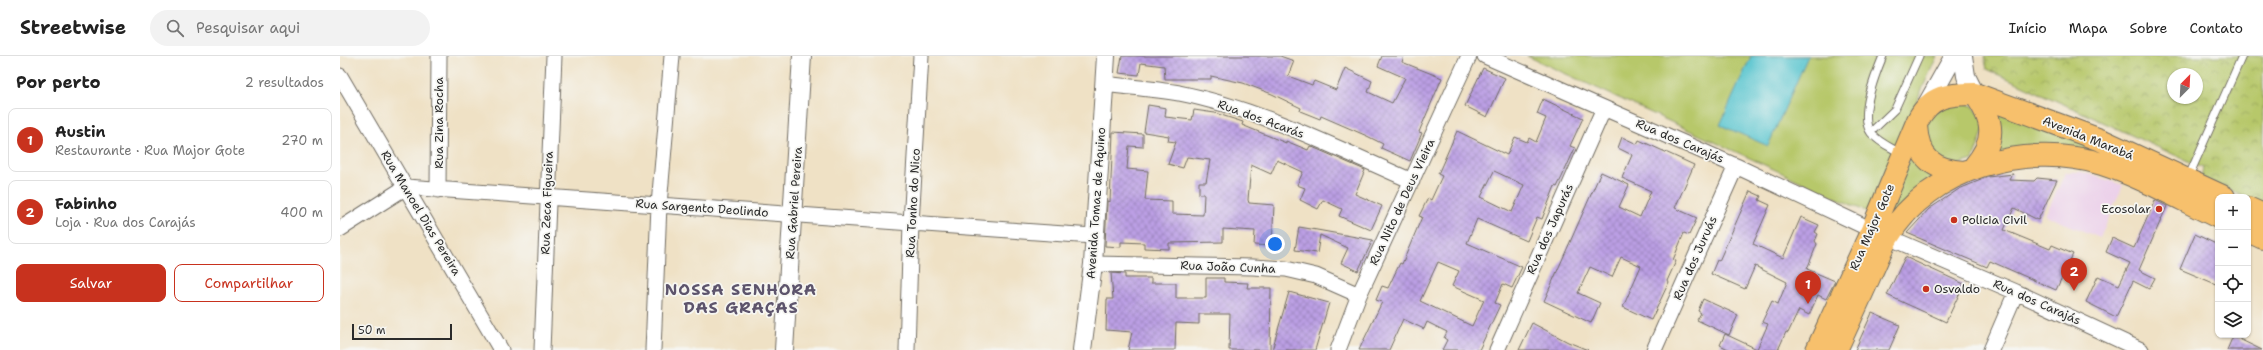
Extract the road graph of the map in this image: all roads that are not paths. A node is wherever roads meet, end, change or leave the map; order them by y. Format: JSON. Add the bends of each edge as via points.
{"nodes":[{"id":1,"x":439,"y":56,"type":"edge"},
{"id":2,"x":554,"y":56,"type":"edge"},
{"id":3,"x":672,"y":56,"type":"edge"},
{"id":4,"x":802,"y":56,"type":"edge"},
{"id":5,"x":921,"y":56,"type":"edge"},
{"id":6,"x":1106,"y":56,"type":"edge"},
{"id":7,"x":1470,"y":56,"type":"edge"},
{"id":8,"x":1485,"y":56,"type":"edge"},
{"id":9,"x":1883,"y":56,"type":"edge"},
{"id":10,"x":1919,"y":56,"type":"edge"},
{"id":11,"x":1954,"y":56,"type":"edge"},
{"id":12,"x":1963,"y":56,"type":"edge"},
{"id":13,"x":2242,"y":56,"type":"edge"},
{"id":14,"x":340,"y":76,"type":"edge"},
{"id":15,"x":1104,"y":84,"type":"junction"},
{"id":16,"x":1975,"y":94,"type":"junction"},
{"id":17,"x":1927,"y":104,"type":"junction"},
{"id":18,"x":1604,"y":108,"type":"junction"},
{"id":19,"x":1916,"y":126,"type":"junction"},
{"id":20,"x":1870,"y":132,"type":"junction"},
{"id":21,"x":1904,"y":155,"type":"junction"},
{"id":22,"x":1736,"y":166,"type":"junction"},
{"id":23,"x":1969,"y":170,"type":"junction"},
{"id":24,"x":2187,"y":180,"type":"junction"},
{"id":25,"x":1412,"y":181,"type":"junction"},
{"id":26,"x":406,"y":187,"type":"junction"},
{"id":27,"x":438,"y":190,"type":"junction"},
{"id":28,"x":2217,"y":194,"type":"edge"},
{"id":29,"x":546,"y":197,"type":"junction"},
{"id":30,"x":659,"y":205,"type":"junction"},
{"id":31,"x":2251,"y":209,"type":"edge"},
{"id":32,"x":793,"y":214,"type":"junction"},
{"id":33,"x":2263,"y":215,"type":"edge"},
{"id":34,"x":2215,"y":216,"type":"edge"},
{"id":35,"x":911,"y":223,"type":"junction"},
{"id":36,"x":340,"y":229,"type":"edge"},
{"id":37,"x":2251,"y":232,"type":"edge"},
{"id":38,"x":1880,"y":233,"type":"junction"},
{"id":39,"x":1093,"y":236,"type":"junction"},
{"id":40,"x":2263,"y":238,"type":"edge"},
{"id":41,"x":1093,"y":264,"type":"junction"},
{"id":42,"x":2016,"y":292,"type":"junction"},
{"id":43,"x":1359,"y":295,"type":"junction"},
{"id":44,"x":502,"y":350,"type":"edge"},
{"id":45,"x":542,"y":350,"type":"edge"},
{"id":46,"x":653,"y":350,"type":"edge"},
{"id":47,"x":784,"y":350,"type":"edge"},
{"id":48,"x":907,"y":350,"type":"edge"},
{"id":49,"x":1082,"y":350,"type":"edge"},
{"id":50,"x":1338,"y":350,"type":"edge"},
{"id":51,"x":1497,"y":350,"type":"edge"},
{"id":52,"x":1654,"y":350,"type":"edge"},
{"id":53,"x":1817,"y":350,"type":"edge"},
{"id":54,"x":1836,"y":350,"type":"edge"},
{"id":55,"x":1991,"y":350,"type":"edge"},
{"id":56,"x":2141,"y":350,"type":"edge"}],
"edges":[{"from":1,"to":27,"type":"street","name":"Rua Zina Rocha"},
{"from":2,"to":29,"type":"street","name":"Rua Zeca Figueira"},
{"from":3,"to":30,"type":"street"},
{"from":4,"to":32,"type":"street","name":"Rua Gabriel Pereira"},
{"from":5,"to":35,"type":"street","name":"Rua Tonho do Nico"},
{"from":6,"to":15,"type":"street","name":"Avenida Tomaz de Aquino"},
{"from":7,"to":25,"type":"street","name":"Rua Nito de Deus Vieira"},
{"from":8,"to":18,"type":"street","name":"Rua dos Carajás"},
{"from":9,"to":20,"type":"lane","via":[[1867,108]]},
{"from":10,"to":20,"type":"lane","via":[[1895,109]]},
{"from":11,"to":17,"type":"street","name":"Rua Major Gote"},
{"from":12,"to":16,"type":"street","via":[[1966,76]]},
{"from":13,"to":24,"type":"lane"},
{"from":14,"to":26,"type":"street","name":"Rua Manoel Dias Pereira"},
{"from":15,"to":25,"type":"street","name":"Rua dos Acarás","via":[[1179,93],[1242,110]]},
{"from":15,"to":39,"type":"street","name":"Avenida Tomaz de Aquino"},
{"from":16,"to":17,"type":"main road","name":"Avenida Marabá","via":[[1947,96]]},
{"from":16,"to":23,"type":"main road","via":[[1988,115],[1991,136],[1988,147]]},
{"from":16,"to":24,"type":"main road","name":"Avenida Marabá","via":[[2102,141]]},
{"from":17,"to":19,"type":"main road","name":"Rua Major Gote"},
{"from":18,"to":22,"type":"street","name":"Rua dos Carajás"},
{"from":18,"to":51,"type":"street","name":"Rua dos Japurás"},
{"from":19,"to":21,"type":"main road","name":"Rua Major Gote"},
{"from":19,"to":23,"type":"main road","via":[[1920,150],[1927,159],[1946,170]]},
{"from":20,"to":21,"type":"lane"},
{"from":21,"to":38,"type":"main road","name":"Rua Major Gote"},
{"from":22,"to":38,"type":"street","name":"Rua dos Carajás"},
{"from":22,"to":52,"type":"street","name":"Rua dos Juruás"},
{"from":23,"to":34,"type":"main road","name":"Avenida Marabá","via":[[1999,161],[2033,157],[2068,158],[2102,164]]},
{"from":23,"to":38,"type":"main road","name":"Rua Major Gote","via":[[1926,195]]},
{"from":24,"to":28,"type":"main road","name":"Avenida Marabá"},
{"from":25,"to":43,"type":"street","name":"Rua Nito de Deus Vieira"},
{"from":26,"to":27,"type":"street","name":"Rua Sargento Deolindo"},
{"from":26,"to":36,"type":"street"},
{"from":26,"to":44,"type":"street","name":"Rua Manoel Dias Pereira"},
{"from":27,"to":29,"type":"street","name":"Rua Sargento Deolindo"},
{"from":29,"to":30,"type":"street","name":"Rua Sargento Deolindo"},
{"from":29,"to":45,"type":"street","name":"Rua Zeca Figueira"},
{"from":30,"to":32,"type":"street","name":"Rua Sargento Deolindo"},
{"from":30,"to":46,"type":"street"},
{"from":31,"to":33,"type":"main road"},
{"from":32,"to":35,"type":"street","name":"Rua Sargento Deolindo"},
{"from":32,"to":47,"type":"street","name":"Rua Gabriel Pereira"},
{"from":35,"to":39,"type":"street","name":"Rua Sargento Deolindo"},
{"from":35,"to":48,"type":"street","name":"Rua Tonho do Nico"},
{"from":37,"to":40,"type":"main road"},
{"from":38,"to":42,"type":"street","name":"Rua dos Carajás"},
{"from":38,"to":53,"type":"main road","name":"Rua Major Gote"},
{"from":38,"to":54,"type":"main road","name":"Rua Major Gote"},
{"from":39,"to":41,"type":"street","name":"Avenida Tomaz de Aquino"},
{"from":41,"to":43,"type":"street","name":"Rua João Cunha","via":[[1286,269],[1316,276]]},
{"from":41,"to":49,"type":"street","name":"Avenida Tomaz de Aquino"},
{"from":42,"to":55,"type":"street"},
{"from":42,"to":56,"type":"street","name":"Rua dos Carajás"},
{"from":43,"to":50,"type":"street","name":"Rua Nito de Deus Vieira"}]}
